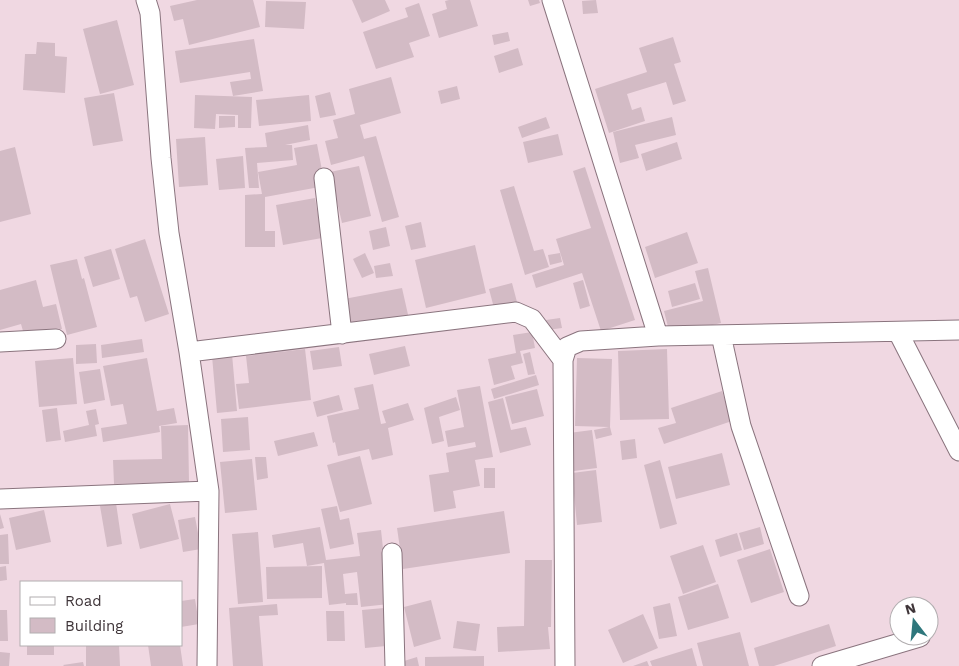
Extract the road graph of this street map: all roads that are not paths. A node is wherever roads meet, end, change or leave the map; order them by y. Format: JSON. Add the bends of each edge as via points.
{"nodes":[{"id":1,"x":146,"y":0,"type":"edge"},
{"id":2,"x":552,"y":0,"type":"edge"},
{"id":3,"x":324,"y":178,"type":"dead end"},
{"id":4,"x":959,"y":330,"type":"edge"},
{"id":5,"x":898,"y":332,"type":"junction"},
{"id":6,"x":342,"y":334,"type":"junction"},
{"id":7,"x":721,"y":335,"type":"junction"},
{"id":8,"x":658,"y":336,"type":"junction"},
{"id":9,"x":56,"y":339,"type":"dead end"},
{"id":10,"x":0,"y":342,"type":"edge"},
{"id":11,"x":189,"y":352,"type":"junction"},
{"id":12,"x":563,"y":360,"type":"junction"},
{"id":13,"x":959,"y":451,"type":"edge"},
{"id":14,"x":209,"y":491,"type":"junction"},
{"id":15,"x":0,"y":499,"type":"edge"},
{"id":16,"x":392,"y":554,"type":"dead end"},
{"id":17,"x":799,"y":596,"type":"dead end"},
{"id":18,"x":890,"y":646,"type":"edge"},
{"id":19,"x":207,"y":666,"type":"edge"},
{"id":20,"x":395,"y":666,"type":"edge"},
{"id":21,"x":565,"y":666,"type":"edge"},
{"id":22,"x":822,"y":666,"type":"edge"}],
"edges":[{"from":1,"to":11,"type":"street","via":[[150,13],[170,233]]},
{"from":2,"to":8,"type":"street"},
{"from":3,"to":6,"type":"street"},
{"from":4,"to":5,"type":"street"},
{"from":5,"to":7,"type":"street"},
{"from":5,"to":13,"type":"street"},
{"from":6,"to":11,"type":"street"},
{"from":6,"to":12,"type":"street","via":[[516,312],[532,319]]},
{"from":7,"to":8,"type":"street"},
{"from":7,"to":17,"type":"street","via":[[741,426]]},
{"from":8,"to":12,"type":"street","via":[[581,341],[568,347]]},
{"from":9,"to":10,"type":"street"},
{"from":11,"to":14,"type":"street"},
{"from":12,"to":21,"type":"street"},
{"from":14,"to":15,"type":"street"},
{"from":14,"to":19,"type":"street"},
{"from":16,"to":20,"type":"street"},
{"from":18,"to":22,"type":"street"}]}
